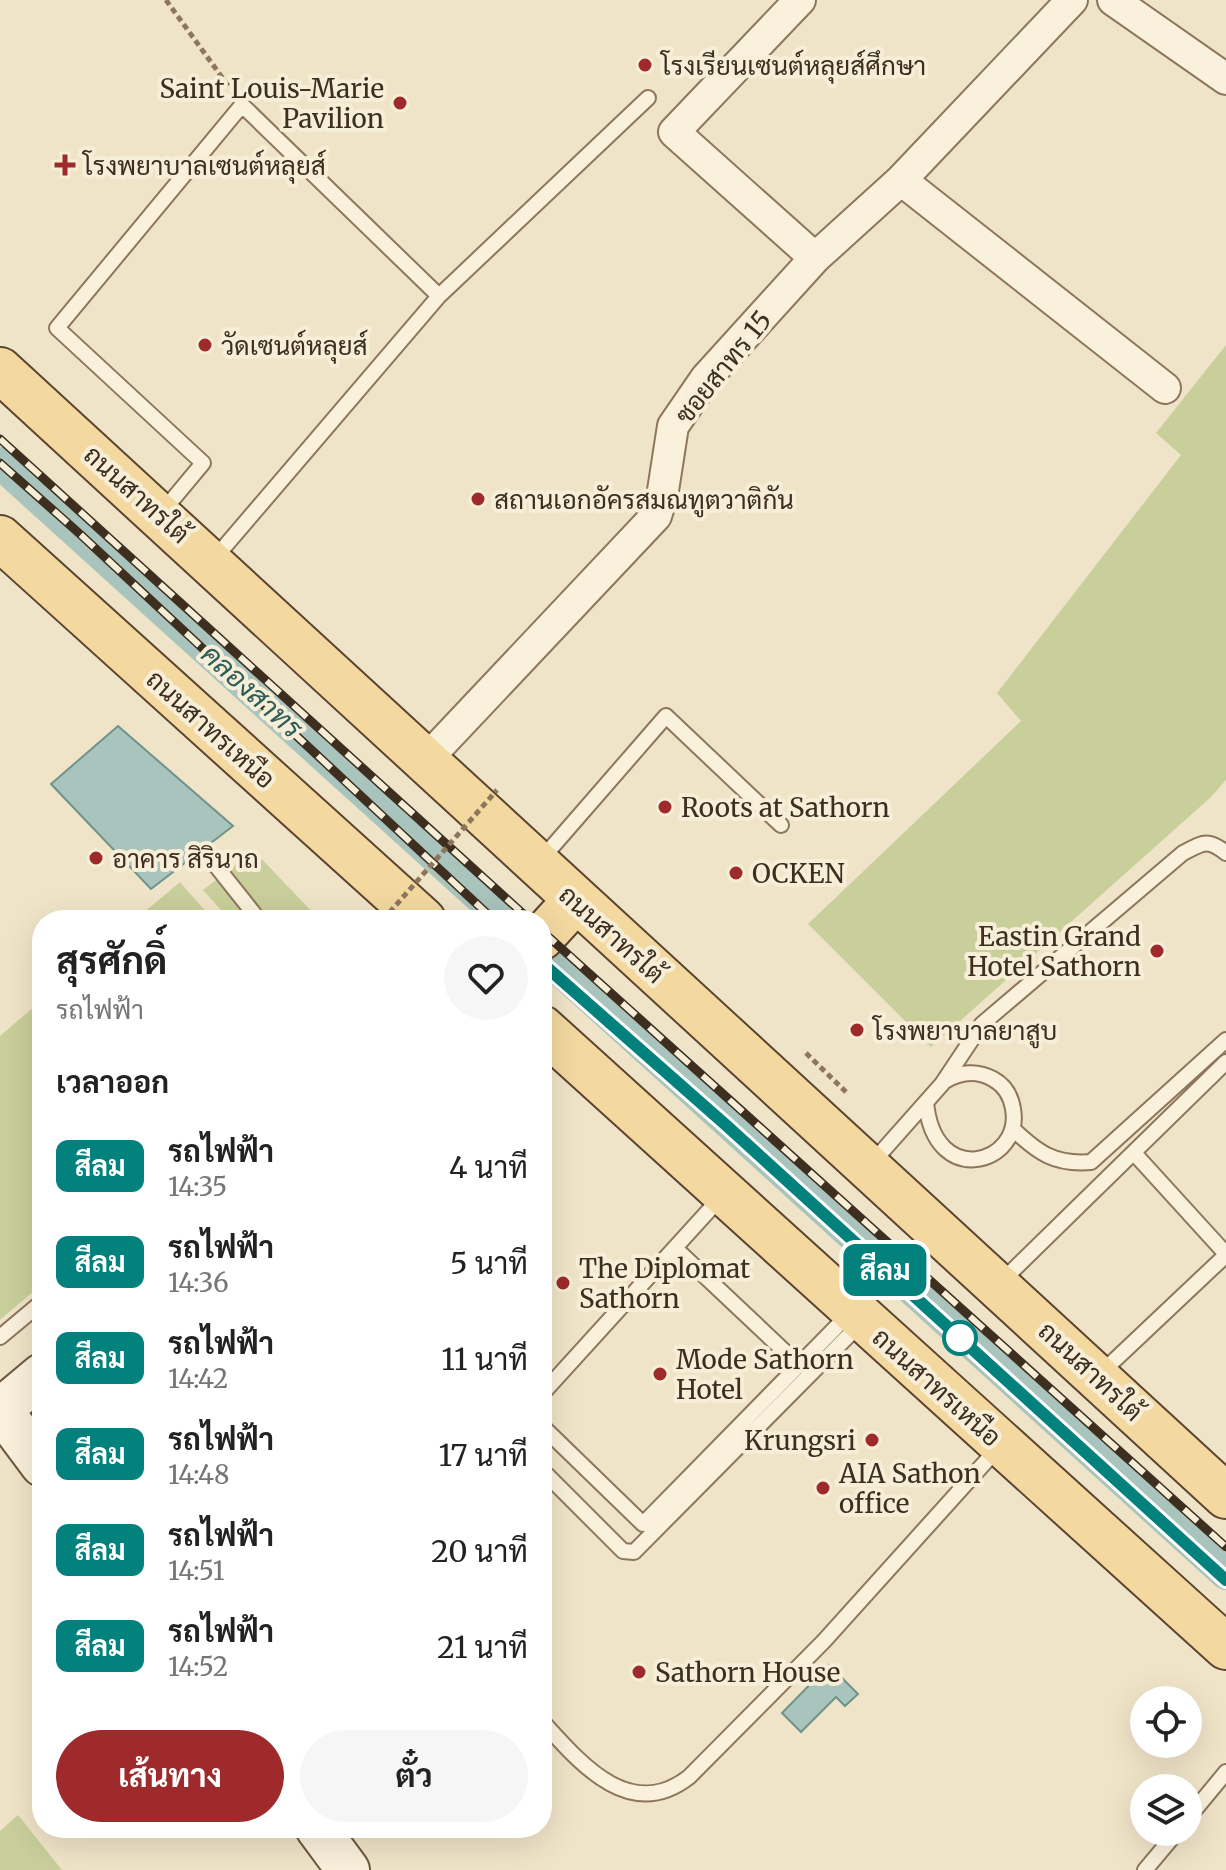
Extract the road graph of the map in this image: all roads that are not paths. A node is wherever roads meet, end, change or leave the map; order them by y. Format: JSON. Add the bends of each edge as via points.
{"nodes":[{"id":1,"x":800,"y":0,"type":"edge"},
{"id":2,"x":1072,"y":0,"type":"edge"},
{"id":3,"x":1113,"y":0,"type":"edge"},
{"id":4,"x":1226,"y":79,"type":"edge"},
{"id":5,"x":648,"y":98,"type":"dead end"},
{"id":6,"x":901,"y":180,"type":"junction"},
{"id":7,"x":815,"y":258,"type":"junction"},
{"id":8,"x":439,"y":296,"type":"junction"},
{"id":9,"x":0,"y":370,"type":"edge"},
{"id":10,"x":1165,"y":388,"type":"dead end"},
{"id":11,"x":160,"y":514,"type":"junction"},
{"id":12,"x":0,"y":538,"type":"edge"},
{"id":13,"x":211,"y":562,"type":"junction"},
{"id":14,"x":424,"y":762,"type":"junction"},
{"id":15,"x":781,"y":825,"type":"dead end"},
{"id":16,"x":1226,"y":853,"type":"edge"},
{"id":17,"x":209,"y":857,"type":"dead end"},
{"id":18,"x":536,"y":865,"type":"junction"},
{"id":19,"x":251,"y":910,"type":"edge"},
{"id":20,"x":412,"y":910,"type":"edge"},
{"id":21,"x":558,"y":920,"type":"edge"},
{"id":22,"x":552,"y":1037,"type":"edge"},
{"id":23,"x":1226,"y":1040,"type":"edge"},
{"id":24,"x":1226,"y":1062,"type":"edge"},
{"id":25,"x":942,"y":1084,"type":"junction"},
{"id":26,"x":926,"y":1102,"type":"junction"},
{"id":27,"x":1013,"y":1129,"type":"junction"},
{"id":28,"x":1134,"y":1153,"type":"junction"},
{"id":29,"x":868,"y":1168,"type":"junction"},
{"id":30,"x":724,"y":1194,"type":"junction"},
{"id":31,"x":675,"y":1248,"type":"junction"},
{"id":32,"x":1226,"y":1255,"type":"edge"},
{"id":33,"x":998,"y":1285,"type":"junction"},
{"id":34,"x":32,"y":1310,"type":"edge"},
{"id":35,"x":858,"y":1315,"type":"junction"},
{"id":36,"x":0,"y":1337,"type":"edge"},
{"id":37,"x":799,"y":1365,"type":"junction"},
{"id":38,"x":1097,"y":1377,"type":"junction"},
{"id":39,"x":32,"y":1382,"type":"edge"},
{"id":40,"x":552,"y":1383,"type":"edge"},
{"id":41,"x":2,"y":1404,"type":"edge"},
{"id":42,"x":552,"y":1436,"type":"edge"},
{"id":43,"x":1001,"y":1445,"type":"junction"},
{"id":44,"x":32,"y":1450,"type":"edge"},
{"id":45,"x":552,"y":1480,"type":"edge"},
{"id":46,"x":1226,"y":1496,"type":"edge"},
{"id":47,"x":1226,"y":1647,"type":"edge"},
{"id":48,"x":552,"y":1732,"type":"edge"},
{"id":49,"x":1226,"y":1772,"type":"edge"},
{"id":50,"x":1202,"y":1801,"type":"edge"},
{"id":51,"x":324,"y":1838,"type":"edge"},
{"id":52,"x":1165,"y":1846,"type":"edge"},
{"id":53,"x":348,"y":1870,"type":"edge"},
{"id":54,"x":1145,"y":1870,"type":"edge"}],
"edges":[{"from":1,"to":7,"type":"street","via":[[674,132]]},
{"from":2,"to":6,"type":"street","name":"ซอยสาทร 15"},
{"from":3,"to":4,"type":"street"},
{"from":5,"to":8,"type":"lane"},
{"from":6,"to":7,"type":"street","name":"ซอยสาทร 15"},
{"from":6,"to":10,"type":"street"},
{"from":7,"to":14,"type":"street","name":"ซอยสาทร 15","via":[[706,378],[673,426],[656,516]]},
{"from":8,"to":11,"type":"lane","via":[[242,105],[57,328],[203,463]]},
{"from":8,"to":13,"type":"lane"},
{"from":9,"to":11,"type":"main road","name":"ถนนสาทรใต้"},
{"from":11,"to":13,"type":"main road","name":"ถนนสาทรใต้"},
{"from":12,"to":20,"type":"main road","name":"ถนนสาทรเหนือ"},
{"from":13,"to":14,"type":"main road","name":"ถนนสาทรใต้"},
{"from":14,"to":18,"type":"main road","name":"ถนนสาทรใต้"},
{"from":15,"to":18,"type":"lane","via":[[666,716]]},
{"from":16,"to":25,"type":"lane","via":[[1214,843],[1202,843],[1183,853],[982,1024]]},
{"from":17,"to":19,"type":"lane"},
{"from":18,"to":21,"type":"main road","name":"ถนนสาทรใต้"},
{"from":21,"to":29,"type":"main road","name":"ถนนสาทรใต้"},
{"from":22,"to":30,"type":"main road","name":"ถนนสาทรเหนือ"},
{"from":23,"to":27,"type":"lane","via":[[1091,1162],[1068,1164],[1048,1157]]},
{"from":24,"to":28,"type":"lane"},
{"from":25,"to":26,"type":"lane"},
{"from":25,"to":27,"type":"lane","via":[[967,1073],[994,1079],[1012,1101]]},
{"from":26,"to":27,"type":"lane","via":[[933,1136],[954,1156],[982,1158],[996,1152]]},
{"from":26,"to":29,"type":"lane"},
{"from":28,"to":32,"type":"lane"},
{"from":28,"to":33,"type":"lane"},
{"from":29,"to":33,"type":"main road","name":"ถนนสาทรใต้"},
{"from":30,"to":31,"type":"lane"},
{"from":30,"to":35,"type":"main road","name":"ถนนสาทรเหนือ"},
{"from":31,"to":37,"type":"lane"},
{"from":31,"to":40,"type":"lane"},
{"from":32,"to":38,"type":"lane"},
{"from":33,"to":38,"type":"main road","name":"ถนนสาทรใต้"},
{"from":34,"to":36,"type":"lane"},
{"from":35,"to":37,"type":"lane"},
{"from":35,"to":43,"type":"main road","name":"ถนนสาทรเหนือ"},
{"from":35,"to":45,"type":"lane","via":[[634,1552],[623,1551]]},
{"from":37,"to":42,"type":"lane","via":[[643,1524]]},
{"from":38,"to":46,"type":"main road","name":"ถนนสาทรใต้"},
{"from":39,"to":41,"type":"street"},
{"from":41,"to":44,"type":"street"},
{"from":43,"to":47,"type":"main road","name":"ถนนสาทรเหนือ"},
{"from":43,"to":48,"type":"lane","via":[[824,1641],[672,1791],[641,1794],[604,1781]]},
{"from":49,"to":50,"type":"lane"},
{"from":51,"to":53,"type":"street"},
{"from":52,"to":54,"type":"lane"}]}
